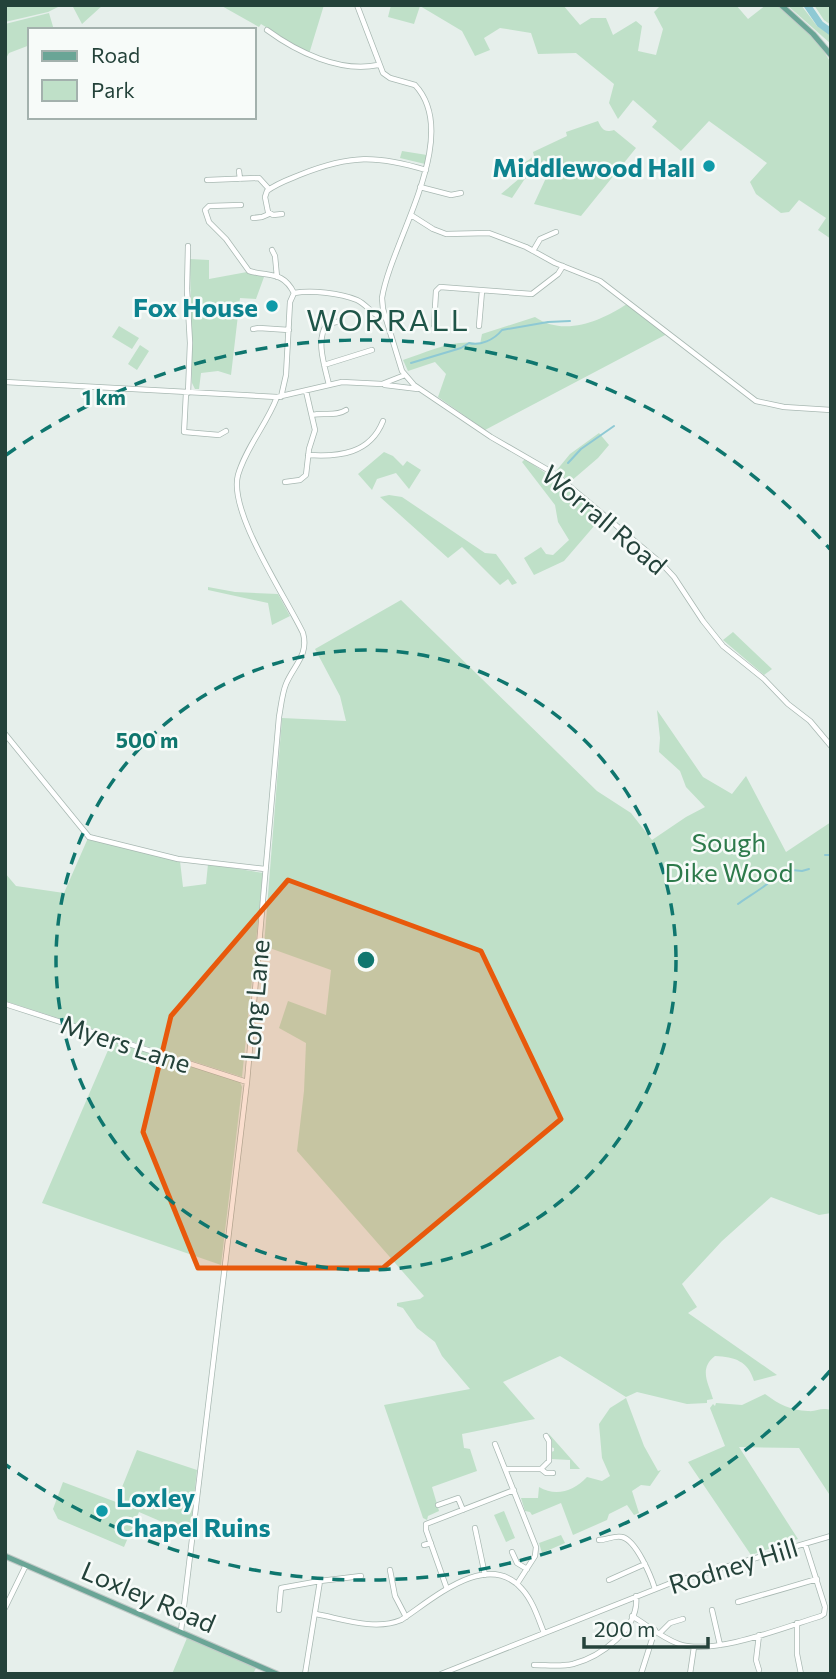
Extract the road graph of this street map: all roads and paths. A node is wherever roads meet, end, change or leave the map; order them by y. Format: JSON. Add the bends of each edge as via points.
{"nodes":[{"id":1,"x":357,"y":5,"type":"edge"},
{"id":2,"x":781,"y":5,"type":"edge"},
{"id":3,"x":267,"y":30,"type":"dead end"},
{"id":4,"x":831,"y":55,"type":"edge"},
{"id":5,"x":378,"y":65,"type":"junction"},
{"id":6,"x":426,"y":170,"type":"junction"},
{"id":7,"x":239,"y":171,"type":"dead end"},
{"id":8,"x":240,"y":179,"type":"junction"},
{"id":9,"x":207,"y":180,"type":"dead end"},
{"id":10,"x":420,"y":187,"type":"junction"},
{"id":11,"x":270,"y":189,"type":"junction"},
{"id":12,"x":461,"y":193,"type":"dead end"},
{"id":13,"x":241,"y":205,"type":"dead end"},
{"id":14,"x":269,"y":214,"type":"junction"},
{"id":15,"x":282,"y":214,"type":"dead end"},
{"id":16,"x":411,"y":215,"type":"junction"},
{"id":17,"x":253,"y":218,"type":"dead end"},
{"id":18,"x":556,"y":232,"type":"dead end"},
{"id":19,"x":188,"y":246,"type":"dead end"},
{"id":20,"x":272,"y":250,"type":"dead end"},
{"id":21,"x":533,"y":251,"type":"junction"},
{"id":22,"x":563,"y":266,"type":"junction"},
{"id":23,"x":277,"y":277,"type":"junction"},
{"id":24,"x":482,"y":291,"type":"junction"},
{"id":25,"x":294,"y":293,"type":"junction"},
{"id":26,"x":386,"y":317,"type":"junction"},
{"id":27,"x":257,"y":319,"type":"dead end"},
{"id":28,"x":341,"y":321,"type":"dead end"},
{"id":29,"x":434,"y":325,"type":"dead end"},
{"id":30,"x":479,"y":326,"type":"dead end"},
{"id":31,"x":289,"y":330,"type":"junction"},
{"id":32,"x":372,"y":350,"type":"dead end"},
{"id":33,"x":324,"y":365,"type":"junction"},
{"id":34,"x":405,"y":374,"type":"junction"},
{"id":35,"x":5,"y":382,"type":"edge"},
{"id":36,"x":382,"y":384,"type":"junction"},
{"id":37,"x":329,"y":385,"type":"junction"},
{"id":38,"x":419,"y":389,"type":"junction"},
{"id":39,"x":306,"y":391,"type":"junction"},
{"id":40,"x":187,"y":393,"type":"junction"},
{"id":41,"x":279,"y":397,"type":"junction"},
{"id":42,"x":346,"y":410,"type":"dead end"},
{"id":43,"x":831,"y":410,"type":"edge"},
{"id":44,"x":312,"y":415,"type":"junction"},
{"id":45,"x":383,"y":421,"type":"dead end"},
{"id":46,"x":226,"y":431,"type":"dead end"},
{"id":47,"x":308,"y":455,"type":"junction"},
{"id":48,"x":285,"y":482,"type":"dead end"},
{"id":49,"x":5,"y":734,"type":"edge"},
{"id":50,"x":831,"y":746,"type":"edge"},
{"id":51,"x":265,"y":869,"type":"junction"},
{"id":52,"x":5,"y":1004,"type":"edge"},
{"id":53,"x":247,"y":1082,"type":"junction"},
{"id":54,"x":546,"y":1436,"type":"dead end"},
{"id":55,"x":495,"y":1444,"type":"dead end"},
{"id":56,"x":506,"y":1469,"type":"junction"},
{"id":57,"x":541,"y":1469,"type":"junction"},
{"id":58,"x":553,"y":1472,"type":"dead end"},
{"id":59,"x":514,"y":1490,"type":"junction"},
{"id":60,"x":438,"y":1504,"type":"dead end"},
{"id":61,"x":463,"y":1510,"type":"junction"},
{"id":62,"x":475,"y":1528,"type":"dead end"},
{"id":63,"x":831,"y":1536,"type":"edge"},
{"id":64,"x":599,"y":1540,"type":"dead end"},
{"id":65,"x":431,"y":1543,"type":"junction"},
{"id":66,"x":805,"y":1544,"type":"junction"},
{"id":67,"x":424,"y":1545,"type":"dead end"},
{"id":68,"x":512,"y":1552,"type":"dead end"},
{"id":69,"x":5,"y":1556,"type":"edge"},
{"id":70,"x":26,"y":1564,"type":"junction"},
{"id":71,"x":645,"y":1564,"type":"junction"},
{"id":72,"x":527,"y":1569,"type":"junction"},
{"id":73,"x":390,"y":1570,"type":"dead end"},
{"id":74,"x":485,"y":1575,"type":"junction"},
{"id":75,"x":361,"y":1576,"type":"dead end"},
{"id":76,"x":817,"y":1579,"type":"junction"},
{"id":77,"x":609,"y":1580,"type":"dead end"},
{"id":78,"x":320,"y":1581,"type":"junction"},
{"id":79,"x":517,"y":1584,"type":"junction"},
{"id":80,"x":447,"y":1589,"type":"junction"},
{"id":81,"x":655,"y":1589,"type":"junction"},
{"id":82,"x":636,"y":1596,"type":"junction"},
{"id":83,"x":738,"y":1602,"type":"dead end"},
{"id":84,"x":5,"y":1608,"type":"edge"},
{"id":85,"x":279,"y":1610,"type":"dead end"},
{"id":86,"x":712,"y":1610,"type":"dead end"},
{"id":87,"x":316,"y":1614,"type":"junction"},
{"id":88,"x":824,"y":1614,"type":"junction"},
{"id":89,"x":632,"y":1616,"type":"junction"},
{"id":90,"x":406,"y":1617,"type":"junction"},
{"id":91,"x":683,"y":1619,"type":"dead end"},
{"id":92,"x":830,"y":1619,"type":"edge"},
{"id":93,"x":797,"y":1623,"type":"junction"},
{"id":94,"x":181,"y":1631,"type":"junction"},
{"id":95,"x":657,"y":1632,"type":"junction"},
{"id":96,"x":544,"y":1633,"type":"junction"},
{"id":97,"x":759,"y":1635,"type":"junction"},
{"id":98,"x":720,"y":1645,"type":"junction"},
{"id":99,"x":694,"y":1647,"type":"junction"},
{"id":100,"x":534,"y":1665,"type":"dead end"},
{"id":101,"x":759,"y":1670,"type":"dead end"},
{"id":102,"x":277,"y":1674,"type":"edge"},
{"id":103,"x":305,"y":1674,"type":"edge"},
{"id":104,"x":441,"y":1674,"type":"edge"},
{"id":105,"x":641,"y":1674,"type":"edge"},
{"id":106,"x":690,"y":1674,"type":"edge"},
{"id":107,"x":801,"y":1674,"type":"edge"}],
"edges":[{"from":1,"to":5,"type":"street"},
{"from":2,"to":4,"type":"main road"},
{"from":3,"to":5,"type":"street","via":[[315,58],[359,67]]},
{"from":5,"to":6,"type":"street","via":[[390,78],[415,85],[425,100],[431,138]]},
{"from":6,"to":10,"type":"street"},
{"from":6,"to":11,"type":"street","via":[[392,160],[341,160]]},
{"from":7,"to":8,"type":"street"},
{"from":8,"to":9,"type":"street"},
{"from":8,"to":11,"type":"street","via":[[259,178]]},
{"from":10,"to":12,"type":"street"},
{"from":10,"to":16,"type":"street"},
{"from":11,"to":14,"type":"street","via":[[265,197]]},
{"from":13,"to":23,"type":"street","via":[[205,210],[209,222],[249,271]]},
{"from":14,"to":15,"type":"street"},
{"from":14,"to":17,"type":"street"},
{"from":16,"to":21,"type":"street","via":[[442,233],[485,232]]},
{"from":16,"to":26,"type":"street","via":[[383,291]]},
{"from":18,"to":21,"type":"street","via":[[541,239]]},
{"from":19,"to":40,"type":"street"},
{"from":20,"to":23,"type":"street"},
{"from":21,"to":22,"type":"street"},
{"from":22,"to":24,"type":"street","via":[[532,294]]},
{"from":22,"to":43,"type":"street","via":[[600,281],[756,401]]},
{"from":23,"to":25,"type":"street","via":[[285,279]]},
{"from":24,"to":29,"type":"street","via":[[438,288]]},
{"from":24,"to":30,"type":"street"},
{"from":25,"to":26,"type":"street","via":[[354,299],[378,317]]},
{"from":25,"to":31,"type":"street","name":"Long Lane"},
{"from":26,"to":34,"type":"street"},
{"from":27,"to":31,"type":"street","via":[[255,328]]},
{"from":28,"to":33,"type":"street","via":[[323,330]]},
{"from":31,"to":41,"type":"street","name":"Long Lane","via":[[286,375]]},
{"from":32,"to":33,"type":"street"},
{"from":33,"to":37,"type":"street"},
{"from":34,"to":36,"type":"street"},
{"from":34,"to":38,"type":"street","name":"Worrall Road"},
{"from":35,"to":40,"type":"street"},
{"from":36,"to":37,"type":"street","via":[[349,381]]},
{"from":36,"to":38,"type":"street"},
{"from":37,"to":39,"type":"street"},
{"from":38,"to":50,"type":"street","name":"Worrall Road","via":[[555,474],[662,564],[723,646],[806,717]]},
{"from":39,"to":41,"type":"street"},
{"from":39,"to":44,"type":"street"},
{"from":40,"to":41,"type":"street"},
{"from":40,"to":46,"type":"street","via":[[184,432],[219,435]]},
{"from":41,"to":51,"type":"street","name":"Long Lane","via":[[240,468],[236,486],[250,531],[305,641],[282,702]]},
{"from":42,"to":44,"type":"street"},
{"from":44,"to":47,"type":"street","via":[[315,430]]},
{"from":45,"to":47,"type":"street","via":[[373,439],[354,452]]},
{"from":47,"to":48,"type":"street","via":[[306,477]]},
{"from":49,"to":51,"type":"street","via":[[89,837],[178,859]]},
{"from":51,"to":53,"type":"street","name":"Long Lane"},
{"from":52,"to":53,"type":"street","name":"Myers Lane"},
{"from":53,"to":94,"type":"street","name":"Long Lane"},
{"from":54,"to":57,"type":"street","via":[[549,1461]]},
{"from":55,"to":56,"type":"street"},
{"from":56,"to":57,"type":"street"},
{"from":56,"to":59,"type":"street"},
{"from":57,"to":58,"type":"street"},
{"from":59,"to":61,"type":"street"},
{"from":59,"to":72,"type":"street","via":[[536,1547]]},
{"from":60,"to":61,"type":"street","via":[[458,1496]]},
{"from":61,"to":65,"type":"street","via":[[426,1524]]},
{"from":62,"to":74,"type":"street"},
{"from":63,"to":66,"type":"street","name":"Rodney Hill"},
{"from":64,"to":71,"type":"street","via":[[625,1538]]},
{"from":65,"to":67,"type":"street"},
{"from":65,"to":80,"type":"street"},
{"from":66,"to":76,"type":"street"},
{"from":66,"to":81,"type":"street","name":"Rodney Hill"},
{"from":68,"to":72,"type":"street","via":[[517,1563]]},
{"from":69,"to":70,"type":"main road","name":"Loxley Road"},
{"from":70,"to":84,"type":"street"},
{"from":70,"to":94,"type":"main road","name":"Loxley Road"},
{"from":71,"to":77,"type":"street"},
{"from":71,"to":81,"type":"street"},
{"from":72,"to":79,"type":"street"},
{"from":73,"to":90,"type":"street","via":[[395,1596]]},
{"from":74,"to":79,"type":"street","via":[[498,1575]]},
{"from":74,"to":80,"type":"street"},
{"from":75,"to":78,"type":"street"},
{"from":76,"to":83,"type":"street"},
{"from":76,"to":88,"type":"street"},
{"from":78,"to":85,"type":"street","via":[[281,1588]]},
{"from":78,"to":87,"type":"street"},
{"from":79,"to":96,"type":"street","via":[[531,1602]]},
{"from":80,"to":90,"type":"street"},
{"from":81,"to":82,"type":"street","name":"Rodney Hill"},
{"from":82,"to":89,"type":"street"},
{"from":82,"to":96,"type":"street","name":"Rodney Hill"},
{"from":86,"to":98,"type":"street"},
{"from":87,"to":90,"type":"street","via":[[379,1625]]},
{"from":87,"to":103,"type":"street"},
{"from":88,"to":92,"type":"street"},
{"from":88,"to":93,"type":"street"},
{"from":89,"to":95,"type":"street"},
{"from":89,"to":100,"type":"street","via":[[614,1642],[593,1656],[565,1665]]},
{"from":91,"to":95,"type":"street"},
{"from":93,"to":97,"type":"street"},
{"from":93,"to":107,"type":"street"},
{"from":94,"to":102,"type":"main road","name":"Loxley Road"},
{"from":95,"to":99,"type":"street"},
{"from":95,"to":105,"type":"street"},
{"from":96,"to":104,"type":"street","name":"Rodney Hill"},
{"from":97,"to":98,"type":"street"},
{"from":97,"to":101,"type":"street"},
{"from":98,"to":99,"type":"street"},
{"from":99,"to":106,"type":"street"}]}
